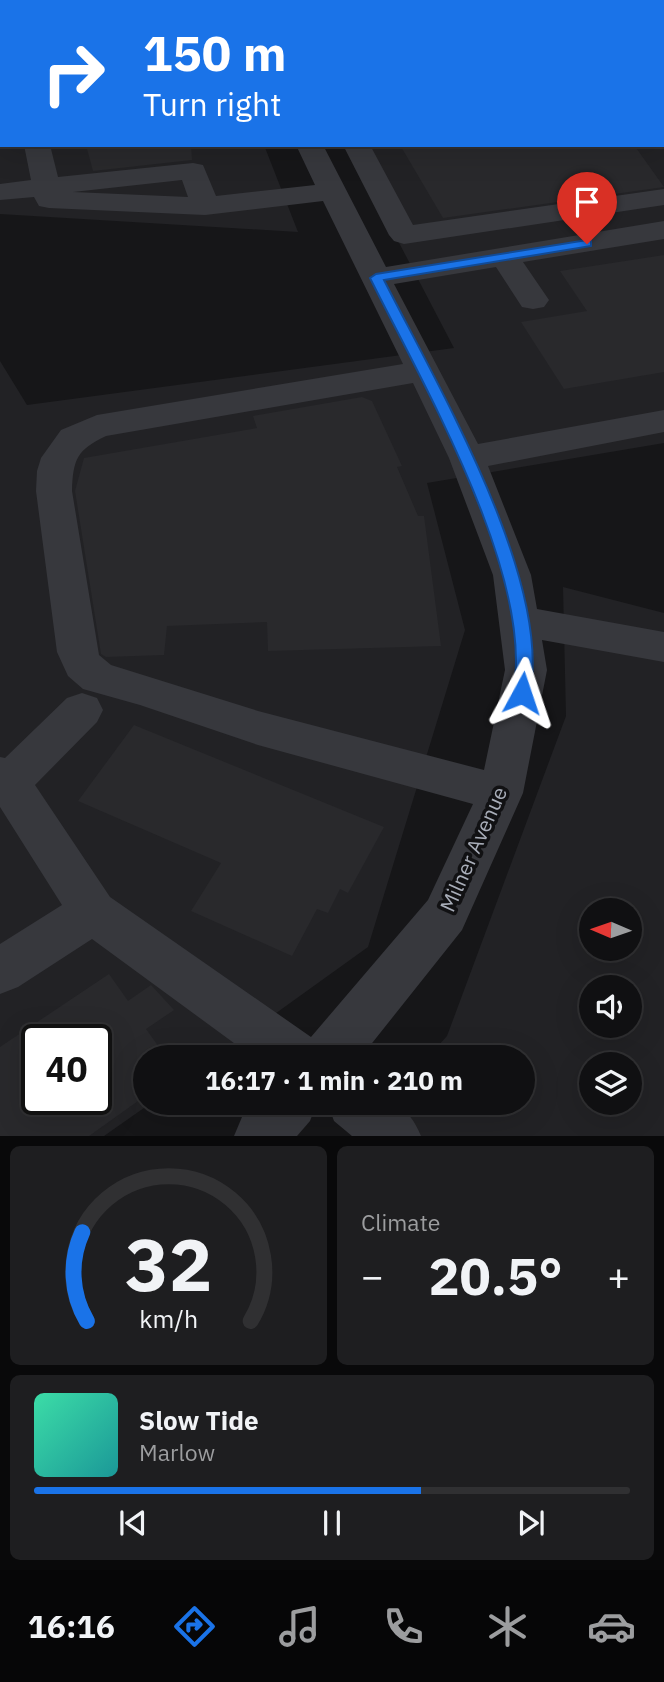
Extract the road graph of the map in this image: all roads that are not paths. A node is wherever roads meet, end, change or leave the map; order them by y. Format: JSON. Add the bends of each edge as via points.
{"nodes":[{"id":1,"x":37,"y":147,"type":"edge"},
{"id":2,"x":310,"y":147,"type":"edge"},
{"id":3,"x":357,"y":147,"type":"edge"},
{"id":4,"x":47,"y":189,"type":"junction"},
{"id":5,"x":0,"y":192,"type":"edge"},
{"id":6,"x":331,"y":192,"type":"junction"},
{"id":7,"x":664,"y":197,"type":"edge"},
{"id":8,"x":664,"y":230,"type":"edge"},
{"id":9,"x":505,"y":257,"type":"junction"},
{"id":10,"x":376,"y":278,"type":"junction"},
{"id":11,"x":533,"y":300,"type":"dead end"},
{"id":12,"x":425,"y":371,"type":"junction"},
{"id":13,"x":664,"y":421,"type":"edge"},
{"id":14,"x":467,"y":458,"type":"junction"},
{"id":15,"x":520,"y":621,"type":"junction"},
{"id":16,"x":664,"y":647,"type":"edge"},
{"id":17,"x":82,"y":710,"type":"dead end"},
{"id":18,"x":5,"y":779,"type":"edge"},
{"id":19,"x":500,"y":793,"type":"junction"},
{"id":20,"x":93,"y":912,"type":"junction"},
{"id":21,"x":0,"y":971,"type":"edge"},
{"id":22,"x":279,"y":1045,"type":"edge"},
{"id":23,"x":338,"y":1045,"type":"edge"},
{"id":24,"x":280,"y":1115,"type":"edge"},
{"id":25,"x":369,"y":1115,"type":"edge"},
{"id":26,"x":261,"y":1136,"type":"edge"},
{"id":27,"x":394,"y":1136,"type":"edge"}],
"edges":[{"from":1,"to":4,"type":"street"},
{"from":2,"to":6,"type":"street","name":"Milner Avenue"},
{"from":3,"to":7,"type":"street","via":[[404,235]]},
{"from":4,"to":5,"type":"street"},
{"from":4,"to":6,"type":"street","via":[[193,171],[205,206]]},
{"from":6,"to":10,"type":"street","name":"Milner Avenue"},
{"from":8,"to":9,"type":"street"},
{"from":9,"to":10,"type":"street"},
{"from":9,"to":11,"type":"street"},
{"from":10,"to":12,"type":"street","name":"Milner Avenue"},
{"from":12,"to":14,"type":"street","name":"Milner Avenue"},
{"from":12,"to":19,"type":"street","via":[[97,426],[73,438],[59,458],[54,491],[77,652],[83,665],[98,678],[258,728]]},
{"from":13,"to":14,"type":"street"},
{"from":14,"to":15,"type":"street","name":"Milner Avenue","via":[[512,575]]},
{"from":15,"to":16,"type":"street"},
{"from":15,"to":19,"type":"street","name":"Milner Avenue","via":[[526,670]]},
{"from":17,"to":18,"type":"street"},
{"from":18,"to":20,"type":"street"},
{"from":19,"to":23,"type":"street","name":"Milner Avenue","via":[[445,915]]},
{"from":20,"to":21,"type":"street"},
{"from":20,"to":22,"type":"street"},
{"from":24,"to":26,"type":"street"},
{"from":25,"to":27,"type":"street"}]}
